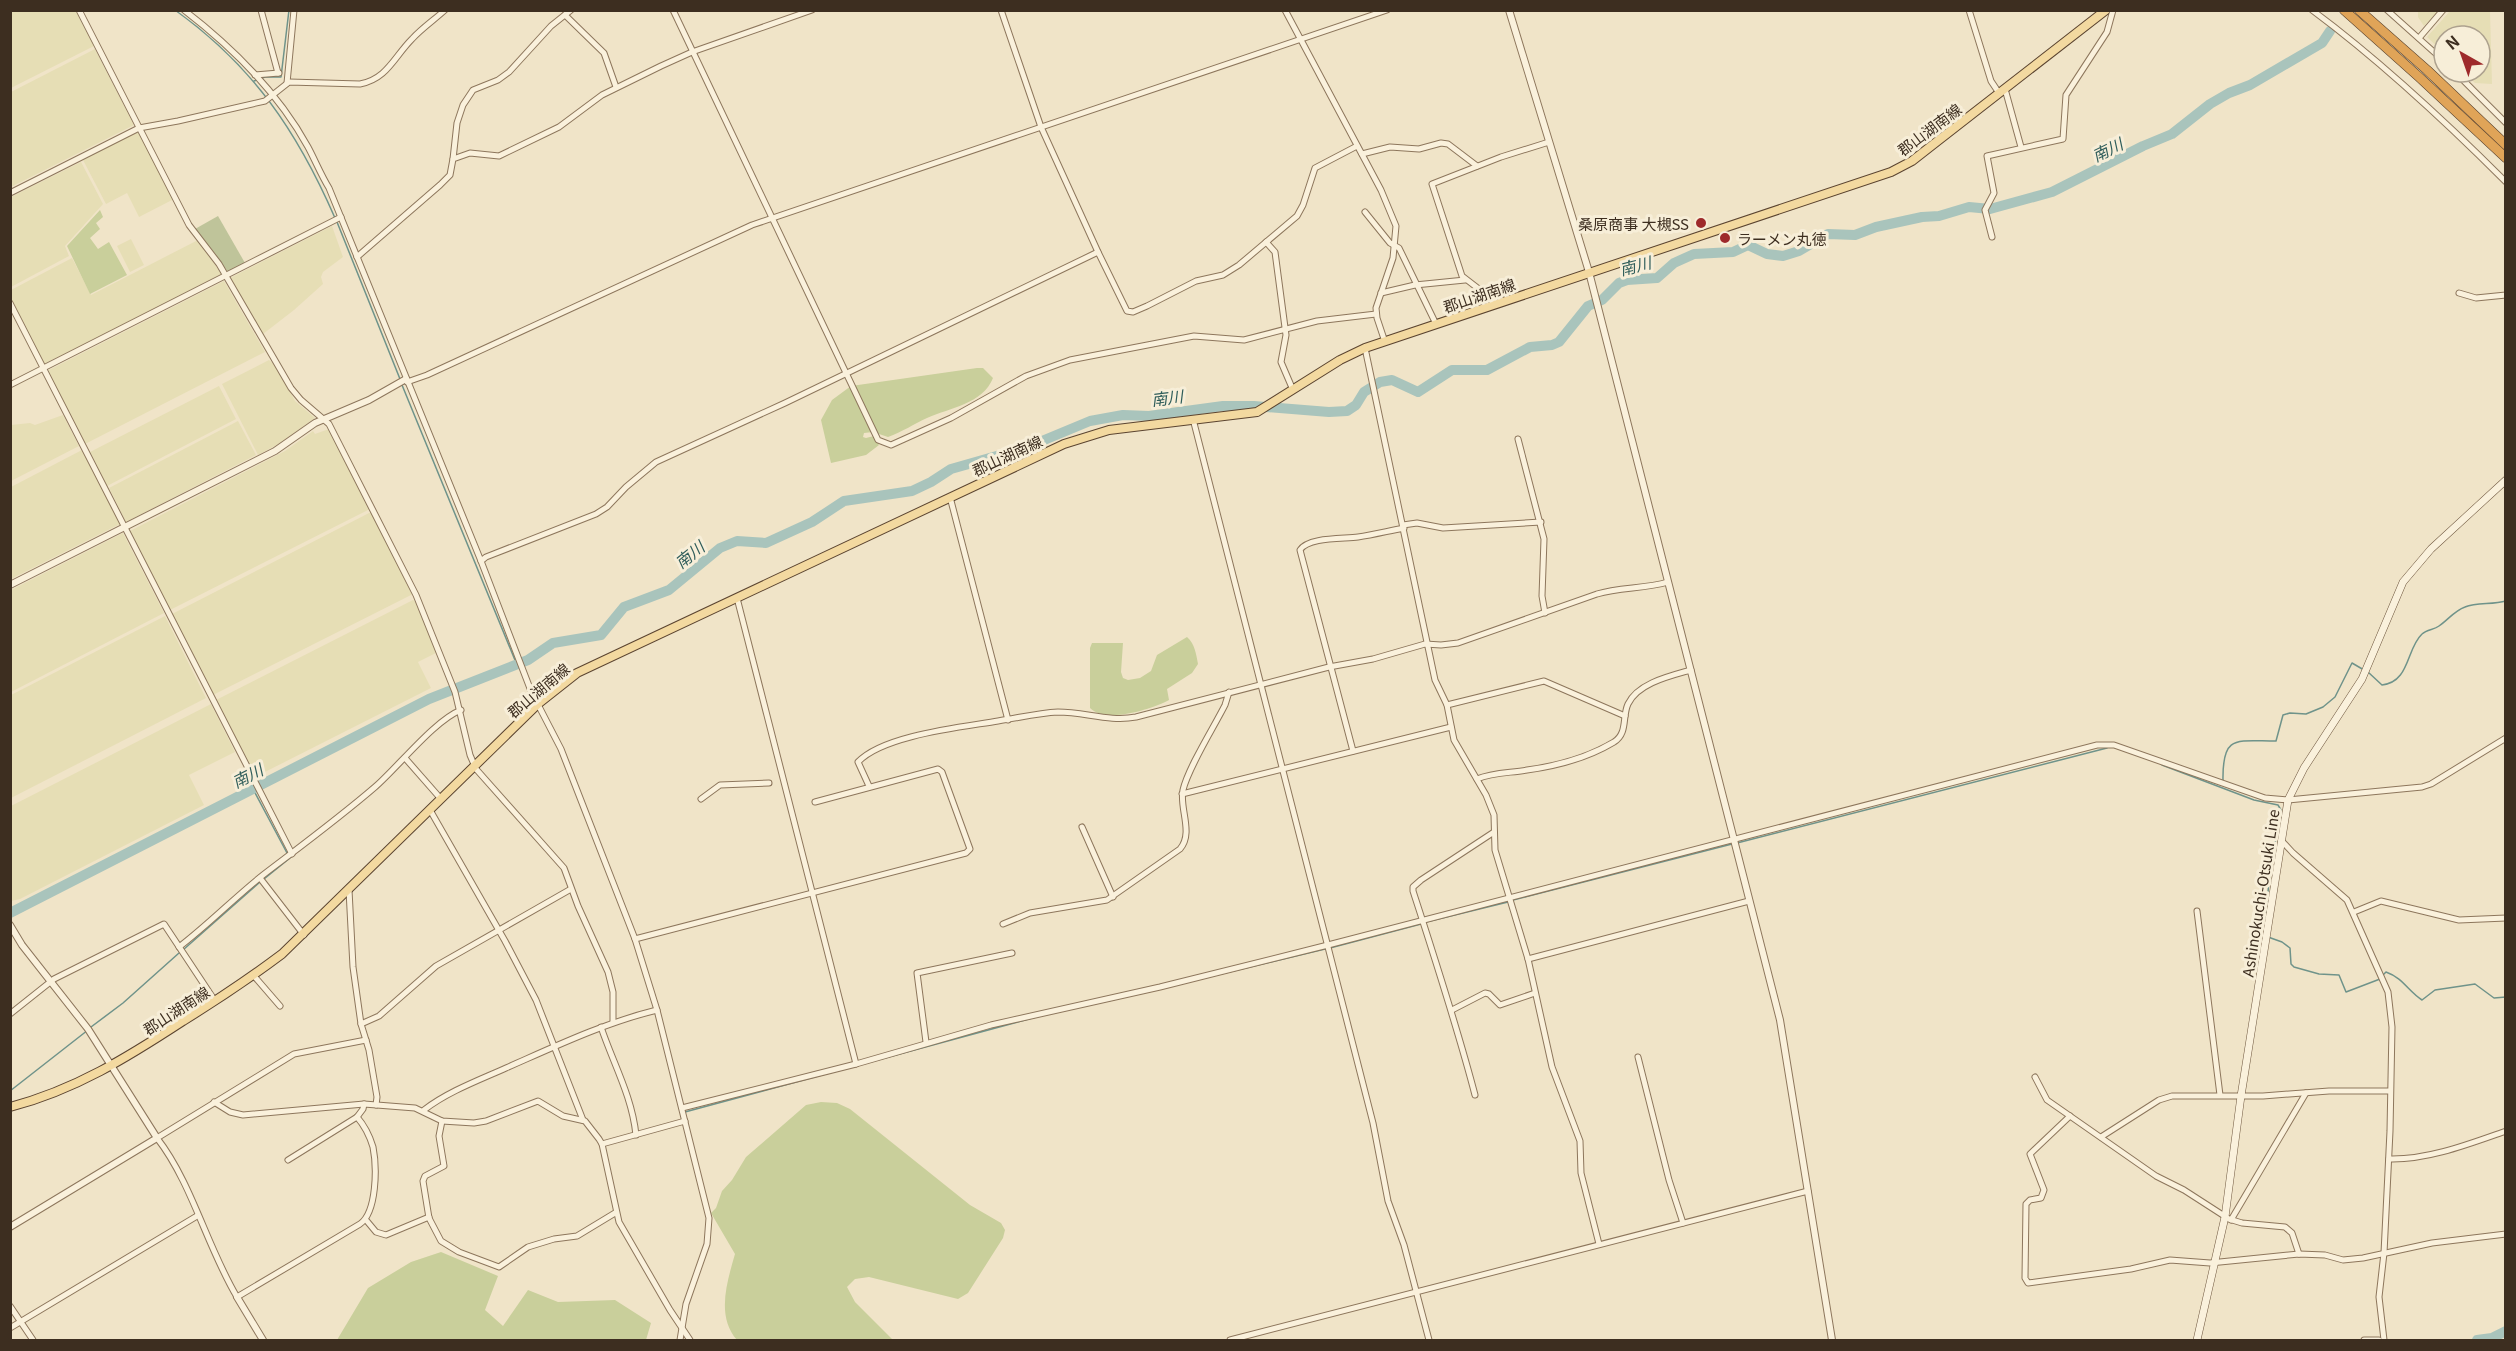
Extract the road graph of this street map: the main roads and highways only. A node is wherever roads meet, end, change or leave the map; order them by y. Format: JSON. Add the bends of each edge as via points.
{"nodes":[{"id":1,"x":2106,"y":10,"type":"edge"},
{"id":2,"x":2344,"y":10,"type":"edge"},
{"id":3,"x":2359,"y":10,"type":"edge"},
{"id":4,"x":2505,"y":145,"type":"edge"},
{"id":5,"x":2505,"y":159,"type":"edge"},
{"id":6,"x":2505,"y":480,"type":"edge"},
{"id":7,"x":10,"y":1107,"type":"edge"},
{"id":8,"x":2197,"y":1341,"type":"edge"}],
"edges":[{"from":1,"to":7,"type":"main road","name":"郡山湖南線","via":[[1912,161],[1891,172],[1365,348],[1257,412],[1109,430],[1084,437],[1038,455],[577,673],[539,703],[304,935],[254,975],[113,1066],[44,1098]]},
{"from":2,"to":5,"type":"highway","via":[[2420,76]]},
{"from":3,"to":4,"type":"highway"},
{"from":6,"to":8,"type":"main road","name":"Ashinokuchi-Otsuki Line","via":[[2431,549],[2403,582],[2362,679],[2304,768],[2288,800],[2241,1096],[2228,1218]]}]}
